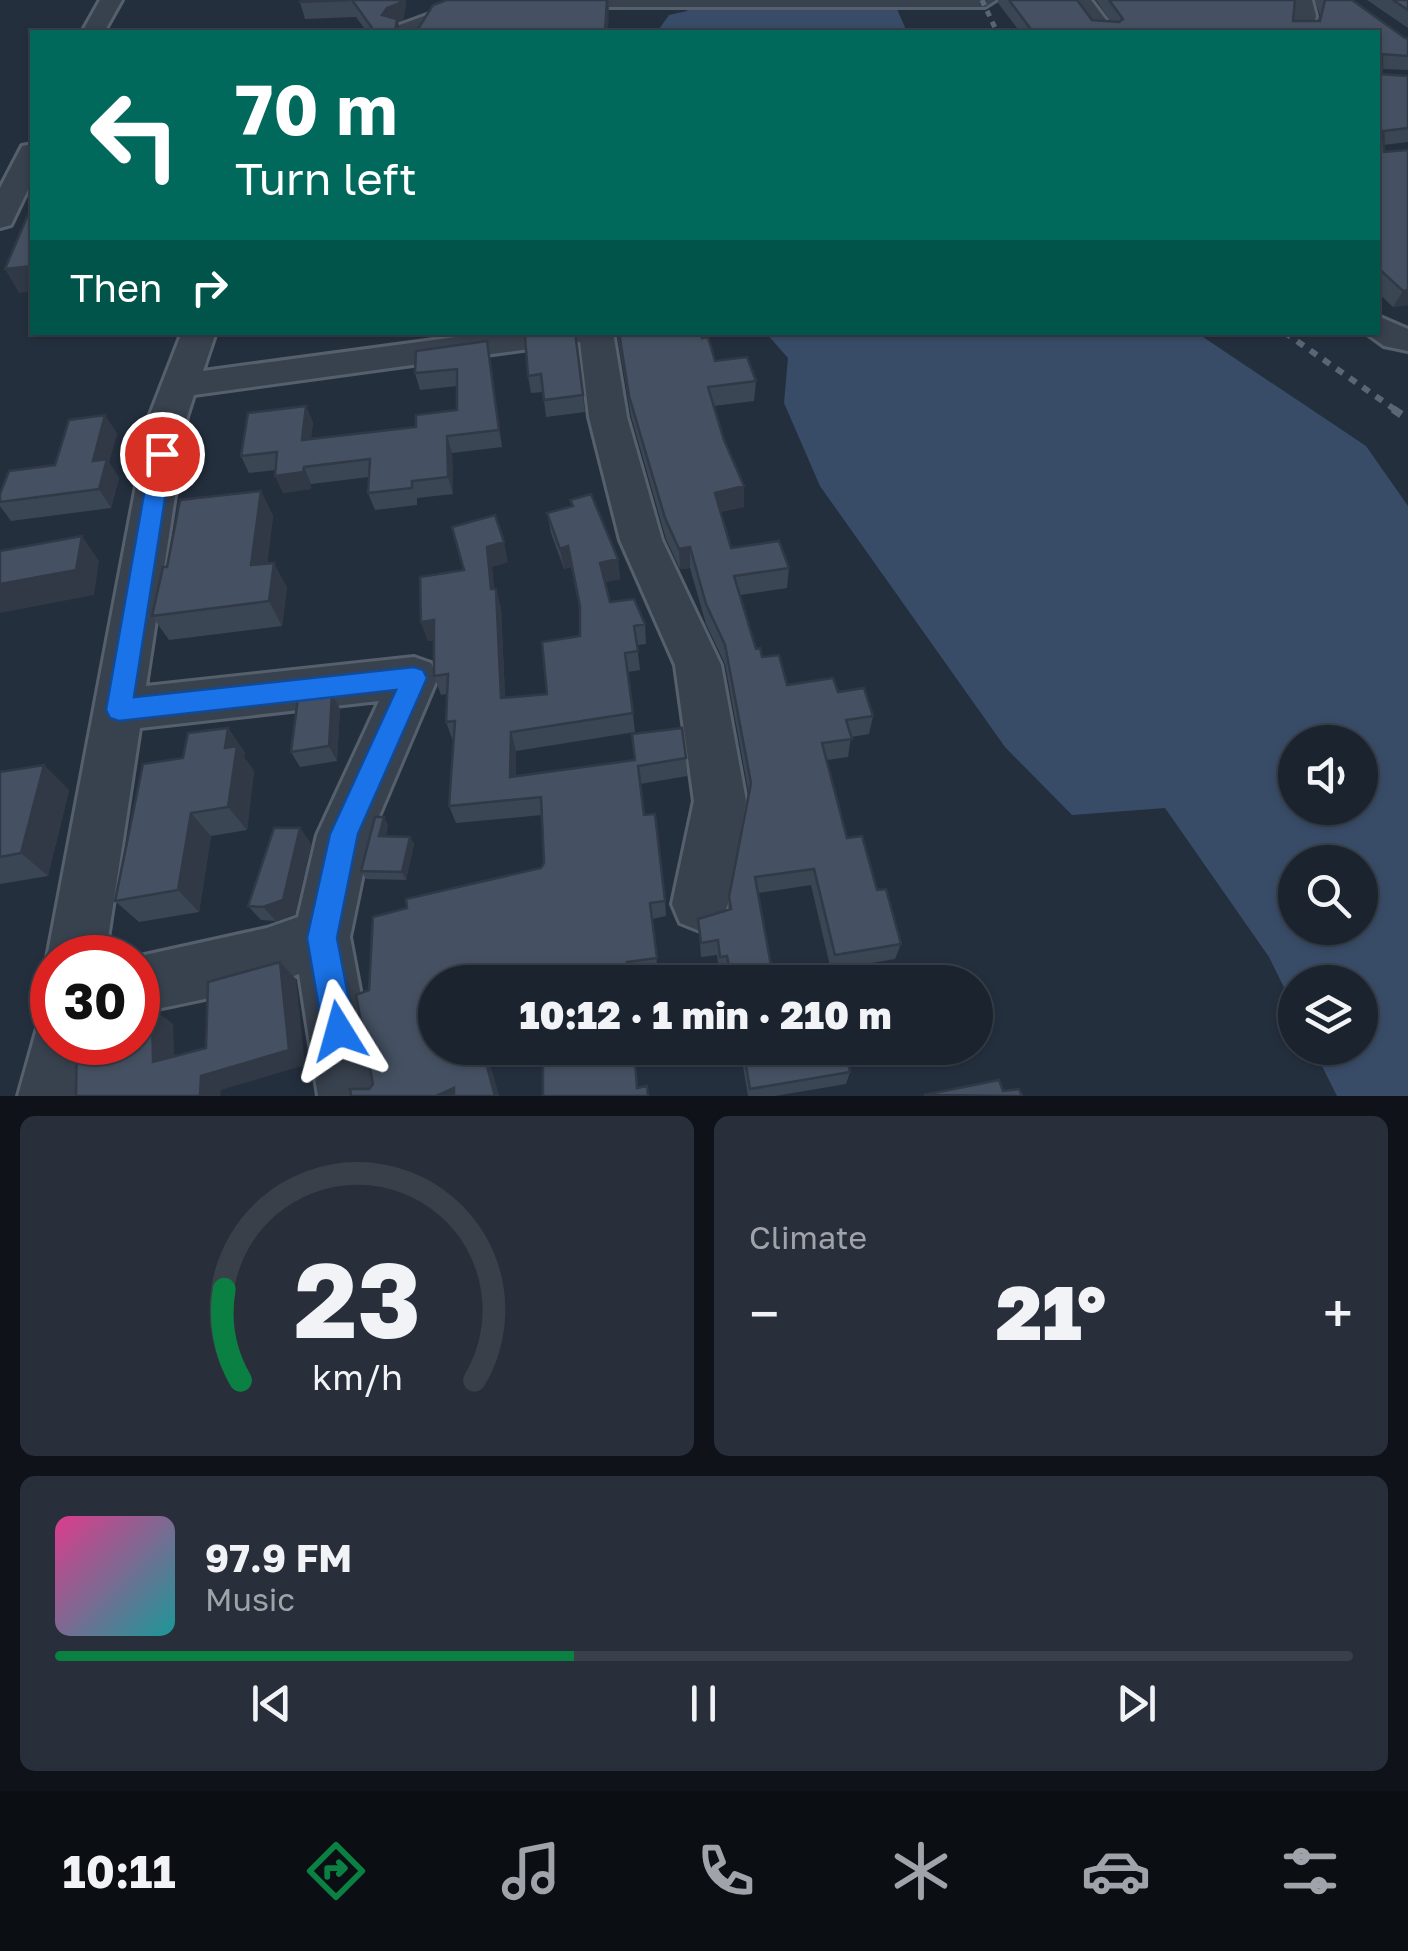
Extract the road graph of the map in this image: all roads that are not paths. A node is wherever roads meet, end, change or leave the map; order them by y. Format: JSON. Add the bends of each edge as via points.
{"nodes":[{"id":1,"x":111,"y":0,"type":"edge"},
{"id":2,"x":485,"y":0,"type":"edge"},
{"id":3,"x":967,"y":0,"type":"edge"},
{"id":4,"x":984,"y":0,"type":"edge"},
{"id":5,"x":1079,"y":0,"type":"edge"},
{"id":6,"x":1300,"y":0,"type":"edge"},
{"id":7,"x":643,"y":2,"type":"edge"},
{"id":8,"x":908,"y":2,"type":"edge"},
{"id":9,"x":94,"y":30,"type":"edge"},
{"id":10,"x":407,"y":30,"type":"edge"},
{"id":11,"x":642,"y":30,"type":"edge"},
{"id":12,"x":1102,"y":30,"type":"edge"},
{"id":13,"x":1302,"y":30,"type":"edge"},
{"id":14,"x":30,"y":156,"type":"edge"},
{"id":15,"x":30,"y":202,"type":"edge"},
{"id":16,"x":1,"y":217,"type":"edge"},
{"id":17,"x":1380,"y":327,"type":"edge"},
{"id":18,"x":198,"y":335,"type":"edge"},
{"id":19,"x":555,"y":335,"type":"edge"},
{"id":20,"x":596,"y":335,"type":"edge"},
{"id":21,"x":1408,"y":340,"type":"edge"},
{"id":22,"x":177,"y":386,"type":"junction"},
{"id":23,"x":119,"y":710,"type":"junction"},
{"id":24,"x":700,"y":904,"type":"dead end"},
{"id":25,"x":80,"y":935,"type":"edge"},
{"id":26,"x":322,"y":938,"type":"junction"},
{"id":27,"x":160,"y":979,"type":"edge"},
{"id":28,"x":55,"y":1065,"type":"edge"},
{"id":29,"x":49,"y":1096,"type":"edge"},
{"id":30,"x":349,"y":1096,"type":"edge"}],
"edges":[{"from":1,"to":9,"type":"street"},
{"from":2,"to":7,"type":"street"},
{"from":2,"to":10,"type":"street"},
{"from":3,"to":4,"type":"street"},
{"from":3,"to":8,"type":"street"},
{"from":5,"to":12,"type":"street"},
{"from":6,"to":13,"type":"street"},
{"from":7,"to":8,"type":"street"},
{"from":7,"to":11,"type":"street"},
{"from":14,"to":16,"type":"street"},
{"from":15,"to":16,"type":"street"},
{"from":17,"to":21,"type":"street"},
{"from":18,"to":22,"type":"street"},
{"from":19,"to":22,"type":"street"},
{"from":20,"to":24,"type":"street","via":[[608,417],[641,540],[698,666],[720,801]]},
{"from":22,"to":23,"type":"street"},
{"from":23,"to":25,"type":"street"},
{"from":23,"to":26,"type":"street","via":[[414,678],[344,834]]},
{"from":26,"to":27,"type":"street"},
{"from":26,"to":30,"type":"street"},
{"from":28,"to":29,"type":"street"}]}
